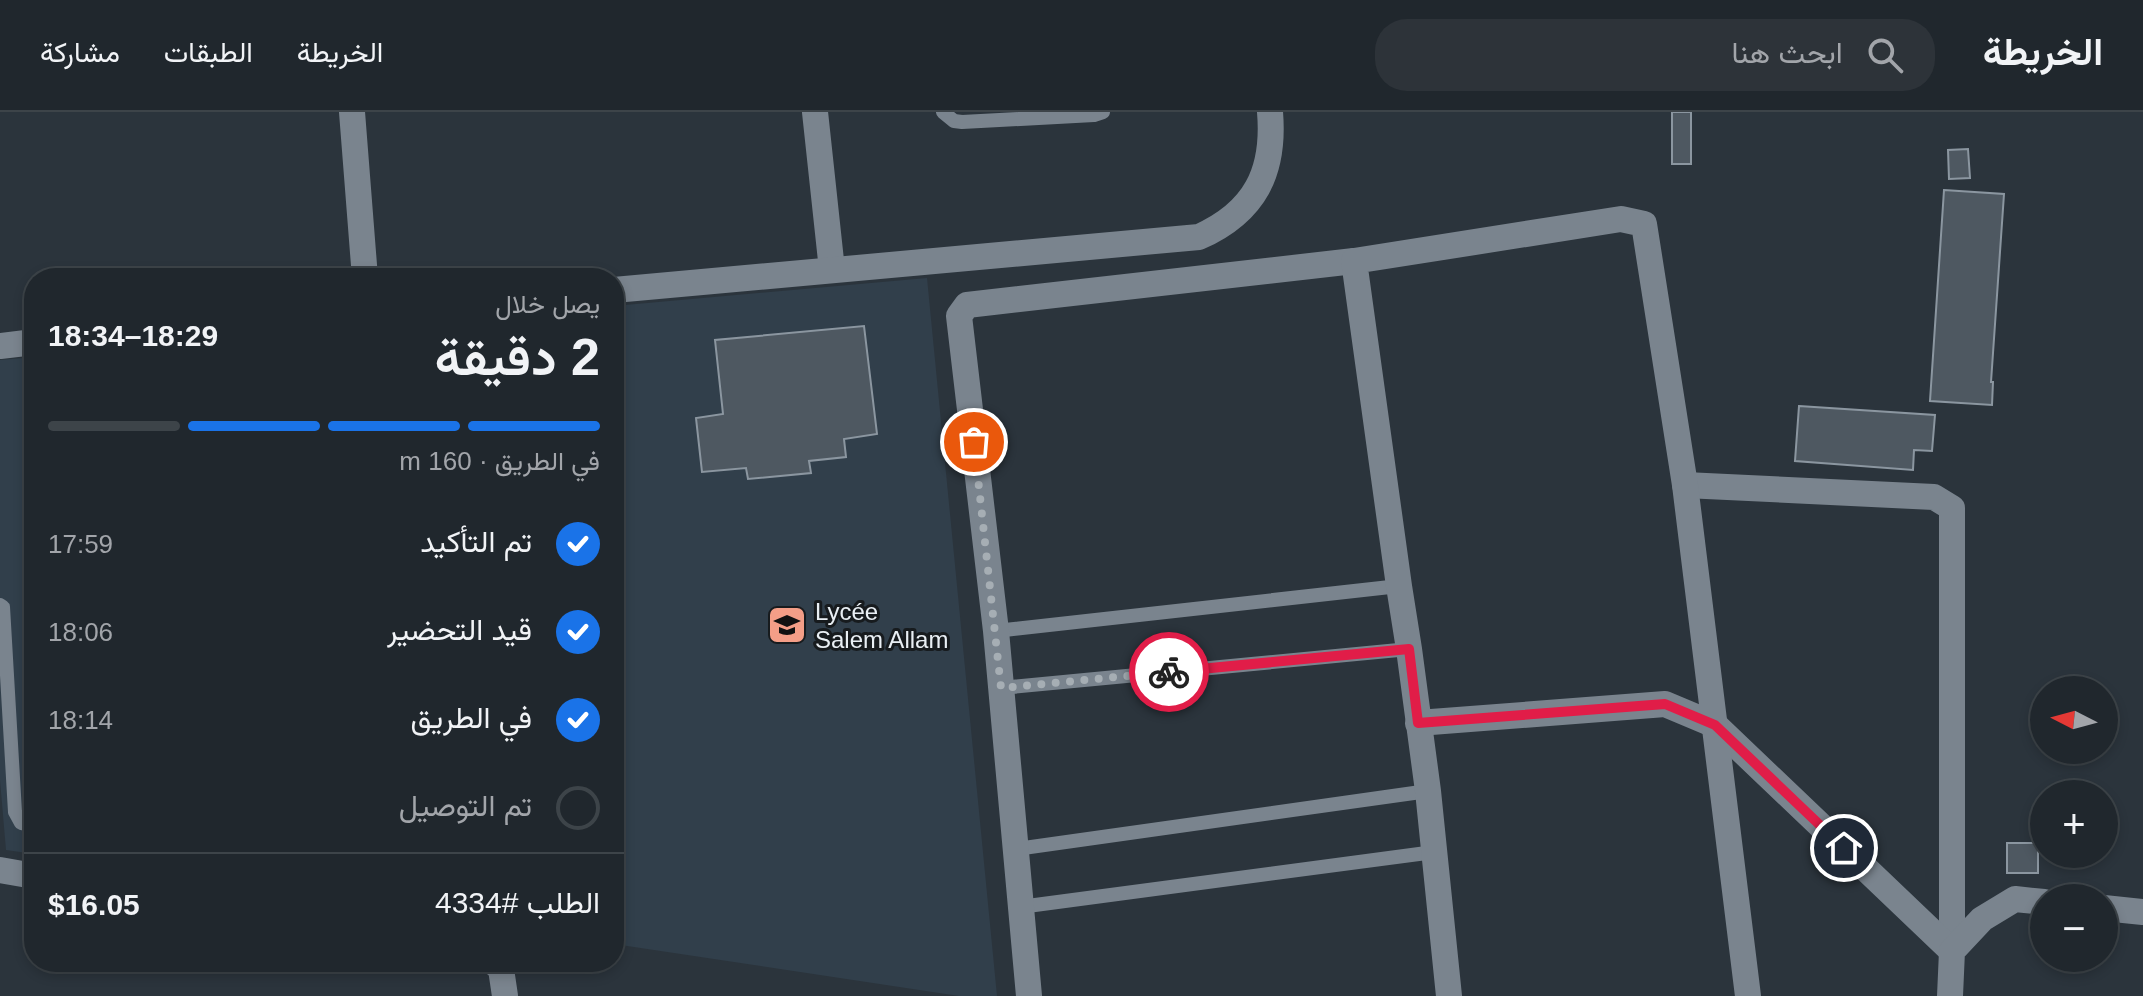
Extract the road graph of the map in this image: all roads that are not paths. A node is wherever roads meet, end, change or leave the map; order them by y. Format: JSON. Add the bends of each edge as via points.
{"nodes":[{"id":1,"x":352,"y":112,"type":"edge"},
{"id":2,"x":815,"y":112,"type":"edge"},
{"id":3,"x":943,"y":112,"type":"edge"},
{"id":4,"x":1103,"y":112,"type":"edge"},
{"id":5,"x":1270,"y":112,"type":"edge"},
{"id":6,"x":1354,"y":261,"type":"junction"},
{"id":7,"x":364,"y":268,"type":"edge"},
{"id":8,"x":832,"y":270,"type":"junction"},
{"id":9,"x":624,"y":289,"type":"edge"},
{"id":10,"x":24,"y":343,"type":"edge"},
{"id":11,"x":0,"y":346,"type":"edge"},
{"id":12,"x":1685,"y":485,"type":"junction"},
{"id":13,"x":1399,"y":586,"type":"junction"},
{"id":14,"x":0,"y":605,"type":"edge"},
{"id":15,"x":996,"y":631,"type":"junction"},
{"id":16,"x":1409,"y":649,"type":"junction"},
{"id":17,"x":1001,"y":688,"type":"junction"},
{"id":18,"x":1418,"y":723,"type":"junction"},
{"id":19,"x":1715,"y":725,"type":"junction"},
{"id":20,"x":1428,"y":791,"type":"junction"},
{"id":21,"x":24,"y":824,"type":"edge"},
{"id":22,"x":1016,"y":849,"type":"junction"},
{"id":23,"x":1434,"y":852,"type":"junction"},
{"id":24,"x":0,"y":870,"type":"edge"},
{"id":25,"x":24,"y":874,"type":"edge"},
{"id":26,"x":2030,"y":901,"type":"edge"},
{"id":27,"x":1020,"y":907,"type":"junction"},
{"id":28,"x":2118,"y":909,"type":"edge"},
{"id":29,"x":2143,"y":912,"type":"edge"},
{"id":30,"x":1952,"y":951,"type":"junction"},
{"id":31,"x":501,"y":972,"type":"edge"},
{"id":32,"x":505,"y":996,"type":"edge"},
{"id":33,"x":1029,"y":996,"type":"edge"},
{"id":34,"x":1449,"y":996,"type":"edge"},
{"id":35,"x":1748,"y":996,"type":"edge"},
{"id":36,"x":1950,"y":996,"type":"edge"}],
"edges":[{"from":1,"to":7,"type":"street"},
{"from":2,"to":8,"type":"street"},
{"from":3,"to":4,"type":"lane","via":[[962,122]]},
{"from":5,"to":8,"type":"street","via":[[1270,158],[1251,200],[1219,228],[1199,237]]},
{"from":6,"to":12,"type":"street","via":[[1621,219],[1644,224]]},
{"from":6,"to":13,"type":"street"},
{"from":6,"to":15,"type":"street","via":[[967,305],[959,316]]},
{"from":8,"to":9,"type":"street"},
{"from":10,"to":11,"type":"street"},
{"from":12,"to":19,"type":"street"},
{"from":12,"to":30,"type":"street","via":[[1934,497],[1952,508]]},
{"from":13,"to":15,"type":"lane"},
{"from":13,"to":16,"type":"street"},
{"from":14,"to":21,"type":"lane","via":[[15,812]]},
{"from":15,"to":17,"type":"street"},
{"from":16,"to":17,"type":"lane"},
{"from":16,"to":18,"type":"street"},
{"from":17,"to":22,"type":"street"},
{"from":18,"to":19,"type":"street","via":[[1665,704]]},
{"from":18,"to":20,"type":"street"},
{"from":19,"to":30,"type":"street"},
{"from":19,"to":35,"type":"street"},
{"from":20,"to":22,"type":"lane"},
{"from":20,"to":23,"type":"street"},
{"from":22,"to":27,"type":"street"},
{"from":23,"to":27,"type":"lane"},
{"from":23,"to":34,"type":"street"},
{"from":24,"to":25,"type":"street"},
{"from":26,"to":30,"type":"street","via":[[2015,899],[1982,919]]},
{"from":27,"to":33,"type":"street"},
{"from":28,"to":29,"type":"street"},
{"from":30,"to":36,"type":"street"},
{"from":31,"to":32,"type":"street"}]}
